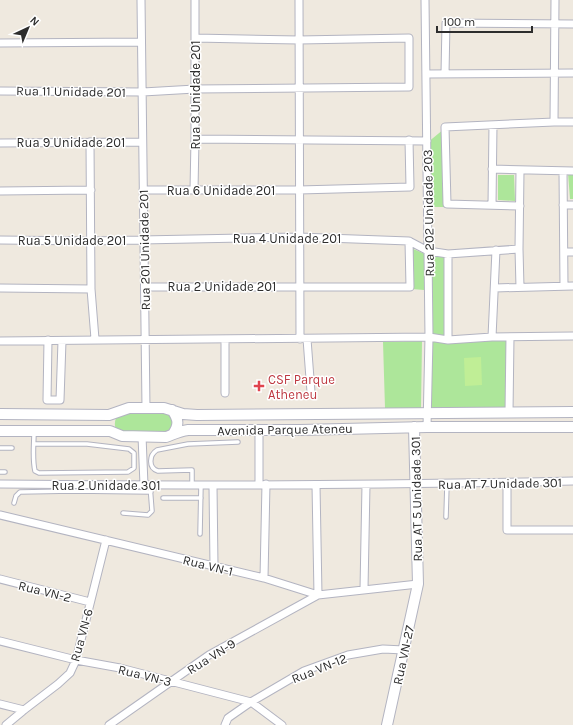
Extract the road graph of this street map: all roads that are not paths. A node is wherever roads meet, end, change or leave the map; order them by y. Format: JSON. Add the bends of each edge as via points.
{"nodes":[{"id":1,"x":141,"y":0,"type":"edge"},
{"id":2,"x":196,"y":0,"type":"edge"},
{"id":3,"x":299,"y":0,"type":"edge"},
{"id":4,"x":425,"y":0,"type":"edge"},
{"id":5,"x":555,"y":0,"type":"edge"},
{"id":6,"x":555,"y":24,"type":"junction"},
{"id":7,"x":573,"y":24,"type":"edge"},
{"id":8,"x":195,"y":38,"type":"junction"},
{"id":9,"x":417,"y":38,"type":"dead end"},
{"id":10,"x":425,"y":38,"type":"junction"},
{"id":11,"x":299,"y":40,"type":"junction"},
{"id":12,"x":142,"y":42,"type":"junction"},
{"id":13,"x":0,"y":43,"type":"edge"},
{"id":14,"x":555,"y":73,"type":"junction"},
{"id":15,"x":573,"y":73,"type":"edge"},
{"id":16,"x":426,"y":74,"type":"junction"},
{"id":17,"x":445,"y":74,"type":"junction"},
{"id":18,"x":299,"y":88,"type":"junction"},
{"id":19,"x":195,"y":89,"type":"junction"},
{"id":20,"x":0,"y":91,"type":"edge"},
{"id":21,"x":142,"y":92,"type":"junction"},
{"id":22,"x":554,"y":122,"type":"junction"},
{"id":23,"x":573,"y":122,"type":"edge"},
{"id":24,"x":493,"y":125,"type":"junction"},
{"id":25,"x":195,"y":139,"type":"junction"},
{"id":26,"x":299,"y":139,"type":"junction"},
{"id":27,"x":409,"y":140,"type":"junction"},
{"id":28,"x":90,"y":142,"type":"junction"},
{"id":29,"x":142,"y":142,"type":"junction"},
{"id":30,"x":427,"y":142,"type":"junction"},
{"id":31,"x":0,"y":143,"type":"edge"},
{"id":32,"x":492,"y":169,"type":"junction"},
{"id":33,"x":520,"y":171,"type":"junction"},
{"id":34,"x":563,"y":172,"type":"junction"},
{"id":35,"x":573,"y":172,"type":"edge"},
{"id":36,"x":91,"y":190,"type":"junction"},
{"id":37,"x":143,"y":190,"type":"junction"},
{"id":38,"x":194,"y":190,"type":"junction"},
{"id":39,"x":299,"y":190,"type":"junction"},
{"id":40,"x":0,"y":191,"type":"edge"},
{"id":41,"x":492,"y":205,"type":"junction"},
{"id":42,"x":563,"y":205,"type":"junction"},
{"id":43,"x":573,"y":205,"type":"edge"},
{"id":44,"x":520,"y":206,"type":"junction"},
{"id":45,"x":299,"y":237,"type":"junction"},
{"id":46,"x":0,"y":240,"type":"edge"},
{"id":47,"x":144,"y":240,"type":"junction"},
{"id":48,"x":90,"y":241,"type":"junction"},
{"id":49,"x":409,"y":241,"type":"junction"},
{"id":50,"x":519,"y":249,"type":"junction"},
{"id":51,"x":496,"y":250,"type":"junction"},
{"id":52,"x":428,"y":251,"type":"junction"},
{"id":53,"x":564,"y":252,"type":"junction"},
{"id":54,"x":573,"y":252,"type":"edge"},
{"id":55,"x":448,"y":254,"type":"junction"},
{"id":56,"x":299,"y":286,"type":"junction"},
{"id":57,"x":564,"y":286,"type":"junction"},
{"id":58,"x":573,"y":286,"type":"edge"},
{"id":59,"x":145,"y":287,"type":"junction"},
{"id":60,"x":520,"y":287,"type":"junction"},
{"id":61,"x":0,"y":288,"type":"edge"},
{"id":62,"x":495,"y":288,"type":"junction"},
{"id":63,"x":91,"y":289,"type":"junction"},
{"id":64,"x":573,"y":336,"type":"edge"},
{"id":65,"x":429,"y":337,"type":"junction"},
{"id":66,"x":492,"y":337,"type":"junction"},
{"id":67,"x":510,"y":337,"type":"junction"},
{"id":68,"x":95,"y":339,"type":"junction"},
{"id":69,"x":225,"y":339,"type":"junction"},
{"id":70,"x":304,"y":339,"type":"junction"},
{"id":71,"x":48,"y":340,"type":"junction"},
{"id":72,"x":146,"y":340,"type":"junction"},
{"id":73,"x":448,"y":340,"type":"junction"},
{"id":74,"x":0,"y":341,"type":"edge"},
{"id":75,"x":62,"y":341,"type":"junction"},
{"id":76,"x":310,"y":392,"type":"dead end"},
{"id":77,"x":225,"y":393,"type":"dead end"},
{"id":78,"x":146,"y":408,"type":"junction"},
{"id":79,"x":172,"y":410,"type":"junction"},
{"id":80,"x":118,"y":411,"type":"junction"},
{"id":81,"x":509,"y":412,"type":"junction"},
{"id":82,"x":573,"y":412,"type":"edge"},
{"id":83,"x":415,"y":413,"type":"junction"},
{"id":84,"x":426,"y":413,"type":"junction"},
{"id":85,"x":0,"y":414,"type":"edge"},
{"id":86,"x":414,"y":427,"type":"junction"},
{"id":87,"x":427,"y":427,"type":"junction"},
{"id":88,"x":573,"y":428,"type":"edge"},
{"id":89,"x":259,"y":430,"type":"junction"},
{"id":90,"x":0,"y":431,"type":"edge"},
{"id":91,"x":34,"y":431,"type":"junction"},
{"id":92,"x":173,"y":434,"type":"junction"},
{"id":93,"x":122,"y":436,"type":"junction"},
{"id":94,"x":142,"y":436,"type":"junction"},
{"id":95,"x":238,"y":442,"type":"dead end"},
{"id":96,"x":34,"y":444,"type":"junction"},
{"id":97,"x":0,"y":448,"type":"edge"},
{"id":98,"x":12,"y":448,"type":"dead end"},
{"id":99,"x":573,"y":481,"type":"edge"},
{"id":100,"x":507,"y":482,"type":"junction"},
{"id":101,"x":0,"y":484,"type":"edge"},
{"id":102,"x":192,"y":484,"type":"junction"},
{"id":103,"x":201,"y":484,"type":"junction"},
{"id":104,"x":263,"y":484,"type":"junction"},
{"id":105,"x":416,"y":484,"type":"junction"},
{"id":106,"x":446,"y":484,"type":"junction"},
{"id":107,"x":316,"y":485,"type":"junction"},
{"id":108,"x":366,"y":485,"type":"junction"},
{"id":109,"x":213,"y":486,"type":"junction"},
{"id":110,"x":149,"y":488,"type":"junction"},
{"id":111,"x":163,"y":498,"type":"dead end"},
{"id":112,"x":201,"y":498,"type":"junction"},
{"id":113,"x":14,"y":502,"type":"dead end"},
{"id":114,"x":123,"y":513,"type":"dead end"},
{"id":115,"x":0,"y":515,"type":"edge"},
{"id":116,"x":446,"y":517,"type":"dead end"},
{"id":117,"x":573,"y":530,"type":"edge"},
{"id":118,"x":200,"y":534,"type":"dead end"},
{"id":119,"x":106,"y":540,"type":"junction"},
{"id":120,"x":214,"y":566,"type":"junction"},
{"id":121,"x":264,"y":578,"type":"junction"},
{"id":122,"x":0,"y":579,"type":"edge"},
{"id":123,"x":418,"y":584,"type":"junction"},
{"id":124,"x":364,"y":589,"type":"junction"},
{"id":125,"x":318,"y":595,"type":"junction"},
{"id":126,"x":90,"y":602,"type":"junction"},
{"id":127,"x":0,"y":641,"type":"edge"},
{"id":128,"x":404,"y":650,"type":"junction"},
{"id":129,"x":76,"y":660,"type":"junction"},
{"id":130,"x":172,"y":681,"type":"junction"},
{"id":131,"x":251,"y":702,"type":"junction"},
{"id":132,"x":0,"y":704,"type":"edge"},
{"id":133,"x":24,"y":710,"type":"junction"},
{"id":134,"x":228,"y":718,"type":"junction"},
{"id":135,"x":6,"y":725,"type":"edge"},
{"id":136,"x":110,"y":725,"type":"edge"},
{"id":137,"x":218,"y":725,"type":"edge"},
{"id":138,"x":225,"y":725,"type":"edge"},
{"id":139,"x":282,"y":725,"type":"edge"},
{"id":140,"x":387,"y":725,"type":"edge"}],
"edges":[{"from":1,"to":12,"type":"street","name":"Rua 201 Unidade 201"},
{"from":2,"to":8,"type":"street","name":"Rua 8 Unidade 201"},
{"from":3,"to":11,"type":"street"},
{"from":4,"to":10,"type":"street","name":"Rua 202 Unidade 203"},
{"from":5,"to":6,"type":"street"},
{"from":6,"to":7,"type":"street"},
{"from":6,"to":14,"type":"street"},
{"from":6,"to":17,"type":"street","via":[[446,23]]},
{"from":8,"to":11,"type":"street"},
{"from":8,"to":19,"type":"street","name":"Rua 8 Unidade 201"},
{"from":9,"to":10,"type":"street"},
{"from":10,"to":16,"type":"street","name":"Rua 202 Unidade 203"},
{"from":11,"to":18,"type":"street"},
{"from":11,"to":18,"type":"street","via":[[409,38],[409,88]]},
{"from":12,"to":13,"type":"street"},
{"from":12,"to":21,"type":"street","name":"Rua 201 Unidade 201"},
{"from":14,"to":15,"type":"street"},
{"from":14,"to":17,"type":"street"},
{"from":14,"to":22,"type":"street"},
{"from":16,"to":17,"type":"street"},
{"from":16,"to":30,"type":"street","name":"Rua 202 Unidade 203"},
{"from":18,"to":19,"type":"street"},
{"from":18,"to":26,"type":"street"},
{"from":19,"to":21,"type":"street"},
{"from":19,"to":25,"type":"street","name":"Rua 8 Unidade 201"},
{"from":20,"to":21,"type":"street","name":"Rua 11 Unidade 201"},
{"from":21,"to":29,"type":"street","name":"Rua 201 Unidade 201"},
{"from":22,"to":23,"type":"street"},
{"from":22,"to":24,"type":"street"},
{"from":24,"to":32,"type":"street"},
{"from":24,"to":41,"type":"street","via":[[445,126],[447,204]]},
{"from":25,"to":26,"type":"street"},
{"from":25,"to":38,"type":"street","name":"Rua 8 Unidade 201"},
{"from":26,"to":27,"type":"street"},
{"from":26,"to":39,"type":"street"},
{"from":27,"to":30,"type":"street"},
{"from":27,"to":39,"type":"street","name":"Rua 6 Unidade 201","via":[[410,187]]},
{"from":28,"to":29,"type":"street","name":"Rua 9 Unidade 201"},
{"from":28,"to":31,"type":"street","name":"Rua 9 Unidade 201"},
{"from":28,"to":36,"type":"street"},
{"from":29,"to":37,"type":"street","name":"Rua 201 Unidade 201"},
{"from":30,"to":52,"type":"street","name":"Rua 202 Unidade 203"},
{"from":32,"to":33,"type":"street"},
{"from":32,"to":41,"type":"street"},
{"from":33,"to":34,"type":"street"},
{"from":33,"to":44,"type":"street"},
{"from":34,"to":35,"type":"street"},
{"from":34,"to":42,"type":"street"},
{"from":36,"to":40,"type":"street"},
{"from":36,"to":48,"type":"street"},
{"from":37,"to":38,"type":"street","name":"Rua 6 Unidade 201"},
{"from":37,"to":47,"type":"street","name":"Rua 201 Unidade 201"},
{"from":38,"to":39,"type":"street","name":"Rua 6 Unidade 201"},
{"from":39,"to":45,"type":"street"},
{"from":41,"to":44,"type":"street"},
{"from":42,"to":43,"type":"street"},
{"from":42,"to":53,"type":"street"},
{"from":44,"to":50,"type":"street"},
{"from":45,"to":47,"type":"street","name":"Rua 4 Unidade 201"},
{"from":45,"to":49,"type":"street","name":"Rua 4 Unidade 201"},
{"from":45,"to":56,"type":"street"},
{"from":46,"to":48,"type":"street","name":"Rua 5 Unidade 201"},
{"from":47,"to":48,"type":"street","name":"Rua 5 Unidade 201"},
{"from":47,"to":59,"type":"street","name":"Rua 201 Unidade 201"},
{"from":48,"to":63,"type":"street"},
{"from":49,"to":52,"type":"street","name":"Rua 4 Unidade 201"},
{"from":49,"to":56,"type":"street","name":"Rua 2 Unidade 201","via":[[410,287]]},
{"from":50,"to":51,"type":"street","name":"Rua 202 Unidade 203"},
{"from":50,"to":60,"type":"street"},
{"from":51,"to":55,"type":"street","name":"Rua 202 Unidade 203"},
{"from":51,"to":62,"type":"street"},
{"from":52,"to":55,"type":"street","name":"Rua 202 Unidade 203"},
{"from":52,"to":65,"type":"street","name":"Rua 202 Unidade 203"},
{"from":53,"to":54,"type":"street"},
{"from":53,"to":57,"type":"street"},
{"from":55,"to":73,"type":"street"},
{"from":56,"to":59,"type":"street","name":"Rua 2 Unidade 201"},
{"from":56,"to":70,"type":"street"},
{"from":57,"to":58,"type":"street"},
{"from":57,"to":60,"type":"street"},
{"from":59,"to":72,"type":"street","name":"Rua 201 Unidade 201"},
{"from":60,"to":62,"type":"street"},
{"from":61,"to":63,"type":"street"},
{"from":62,"to":66,"type":"street"},
{"from":63,"to":68,"type":"street"},
{"from":64,"to":67,"type":"street"},
{"from":65,"to":70,"type":"street"},
{"from":65,"to":73,"type":"street"},
{"from":65,"to":84,"type":"street","name":"Rua 202 Unidade 203"},
{"from":66,"to":67,"type":"street"},
{"from":66,"to":73,"type":"street"},
{"from":67,"to":81,"type":"street"},
{"from":68,"to":72,"type":"street"},
{"from":68,"to":75,"type":"street"},
{"from":69,"to":70,"type":"street"},
{"from":69,"to":72,"type":"street"},
{"from":69,"to":77,"type":"street"},
{"from":70,"to":76,"type":"street"},
{"from":71,"to":74,"type":"street"},
{"from":71,"to":75,"type":"street"},
{"from":71,"to":75,"type":"street","via":[[47,400],[60,400]]},
{"from":72,"to":78,"type":"street","name":"Rua 201 Unidade 201"},
{"from":78,"to":79,"type":"street","name":"Avenida Parque Ateneu"},
{"from":78,"to":80,"type":"street","name":"Avenida Parque Ateneu"},
{"from":79,"to":83,"type":"street","name":"Avenida Parque Ateneu","via":[[183,414]]},
{"from":79,"to":92,"type":"street","via":[[178,418],[178,427]]},
{"from":80,"to":85,"type":"street","name":"Avenida Parque Ateneu","via":[[109,415]]},
{"from":80,"to":93,"type":"street","via":[[111,422]]},
{"from":81,"to":82,"type":"street","name":"Avenida Parque Ateneu"},
{"from":81,"to":84,"type":"street","name":"Avenida Parque Ateneu"},
{"from":83,"to":84,"type":"street","name":"Avenida Parque Ateneu"},
{"from":83,"to":86,"type":"street","name":"Rua AT 5 Unidade 301"},
{"from":84,"to":87,"type":"street","name":"Rua 202 Unidade 203"},
{"from":86,"to":87,"type":"street","name":"Avenida Parque Ateneu"},
{"from":86,"to":89,"type":"street","name":"Avenida Parque Ateneu"},
{"from":86,"to":105,"type":"street","name":"Rua AT 5 Unidade 301"},
{"from":87,"to":88,"type":"street","name":"Avenida Parque Ateneu"},
{"from":89,"to":92,"type":"street","name":"Avenida Parque Ateneu","via":[[188,430]]},
{"from":89,"to":104,"type":"street"},
{"from":90,"to":91,"type":"street","name":"Avenida Parque Ateneu"},
{"from":91,"to":93,"type":"street","name":"Avenida Parque Ateneu","via":[[106,431]]},
{"from":91,"to":96,"type":"lane"},
{"from":92,"to":94,"type":"street","name":"Avenida Parque Ateneu","via":[[166,437]]},
{"from":93,"to":94,"type":"street","name":"Avenida Parque Ateneu"},
{"from":94,"to":110,"type":"street"},
{"from":95,"to":102,"type":"lane","via":[[188,444],[153,452],[151,466],[154,470],[192,470]]},
{"from":96,"to":96,"type":"lane","via":[[34,467],[39,473],[128,472],[134,468],[134,453],[129,448],[87,444]]},
{"from":97,"to":98,"type":"lane"},
{"from":99,"to":100,"type":"street","name":"Rua AT 7 Unidade 301"},
{"from":100,"to":106,"type":"street","name":"Rua AT 7 Unidade 301"},
{"from":100,"to":117,"type":"street","via":[[507,530]]},
{"from":101,"to":110,"type":"street","name":"Rua 2 Unidade 301"},
{"from":102,"to":103,"type":"street","name":"Rua 2 Unidade 301"},
{"from":102,"to":110,"type":"street","name":"Rua 2 Unidade 301"},
{"from":103,"to":109,"type":"street","name":"Rua 2 Unidade 301"},
{"from":103,"to":112,"type":"lane"},
{"from":104,"to":107,"type":"street","name":"Rua AT 7 Unidade 301"},
{"from":104,"to":109,"type":"street","name":"Rua AT 7 Unidade 301"},
{"from":104,"to":121,"type":"street"},
{"from":105,"to":106,"type":"street","name":"Rua AT 7 Unidade 301"},
{"from":105,"to":108,"type":"street","name":"Rua AT 7 Unidade 301"},
{"from":105,"to":123,"type":"street","name":"Rua AT 5 Unidade 301"},
{"from":106,"to":116,"type":"lane"},
{"from":107,"to":108,"type":"street","name":"Rua AT 7 Unidade 301"},
{"from":107,"to":125,"type":"street"},
{"from":108,"to":124,"type":"street"},
{"from":109,"to":120,"type":"street"},
{"from":110,"to":113,"type":"lane","via":[[20,492]]},
{"from":110,"to":114,"type":"lane","via":[[152,512],[150,514]]},
{"from":111,"to":112,"type":"lane"},
{"from":112,"to":118,"type":"lane"},
{"from":115,"to":119,"type":"street","name":"Rua VN-1"},
{"from":119,"to":120,"type":"street","name":"Rua VN-1"},
{"from":119,"to":126,"type":"street","name":"Rua VN-6"},
{"from":120,"to":121,"type":"street","name":"Rua VN-1"},
{"from":121,"to":125,"type":"street","name":"Rua VN-1"},
{"from":122,"to":126,"type":"street","name":"Rua VN-2"},
{"from":123,"to":124,"type":"street","name":"Rua VN-1"},
{"from":123,"to":128,"type":"street","name":"Rua VN-27"},
{"from":124,"to":125,"type":"street","name":"Rua VN-1"},
{"from":125,"to":130,"type":"street","name":"Rua VN-9","via":[[209,655]]},
{"from":126,"to":129,"type":"street","name":"Rua VN-6"},
{"from":127,"to":129,"type":"street","name":"Rua VN-3"},
{"from":128,"to":131,"type":"street","name":"Rua VN-12","via":[[383,649],[348,655],[304,671]]},
{"from":128,"to":140,"type":"street","name":"Rua VN-27"},
{"from":129,"to":130,"type":"street","name":"Rua VN-3"},
{"from":129,"to":133,"type":"street","name":"Rua VN-6","via":[[70,673]]},
{"from":130,"to":131,"type":"street","name":"Rua VN-3"},
{"from":130,"to":136,"type":"street","name":"Rua VN-9"},
{"from":131,"to":134,"type":"street","name":"Rua VN-12"},
{"from":131,"to":139,"type":"street","name":"Rua VN-3"},
{"from":132,"to":133,"type":"street"},
{"from":133,"to":135,"type":"street","name":"Rua VN-6"},
{"from":134,"to":137,"type":"street","name":"Rua VN-12"},
{"from":134,"to":138,"type":"street"}]}
